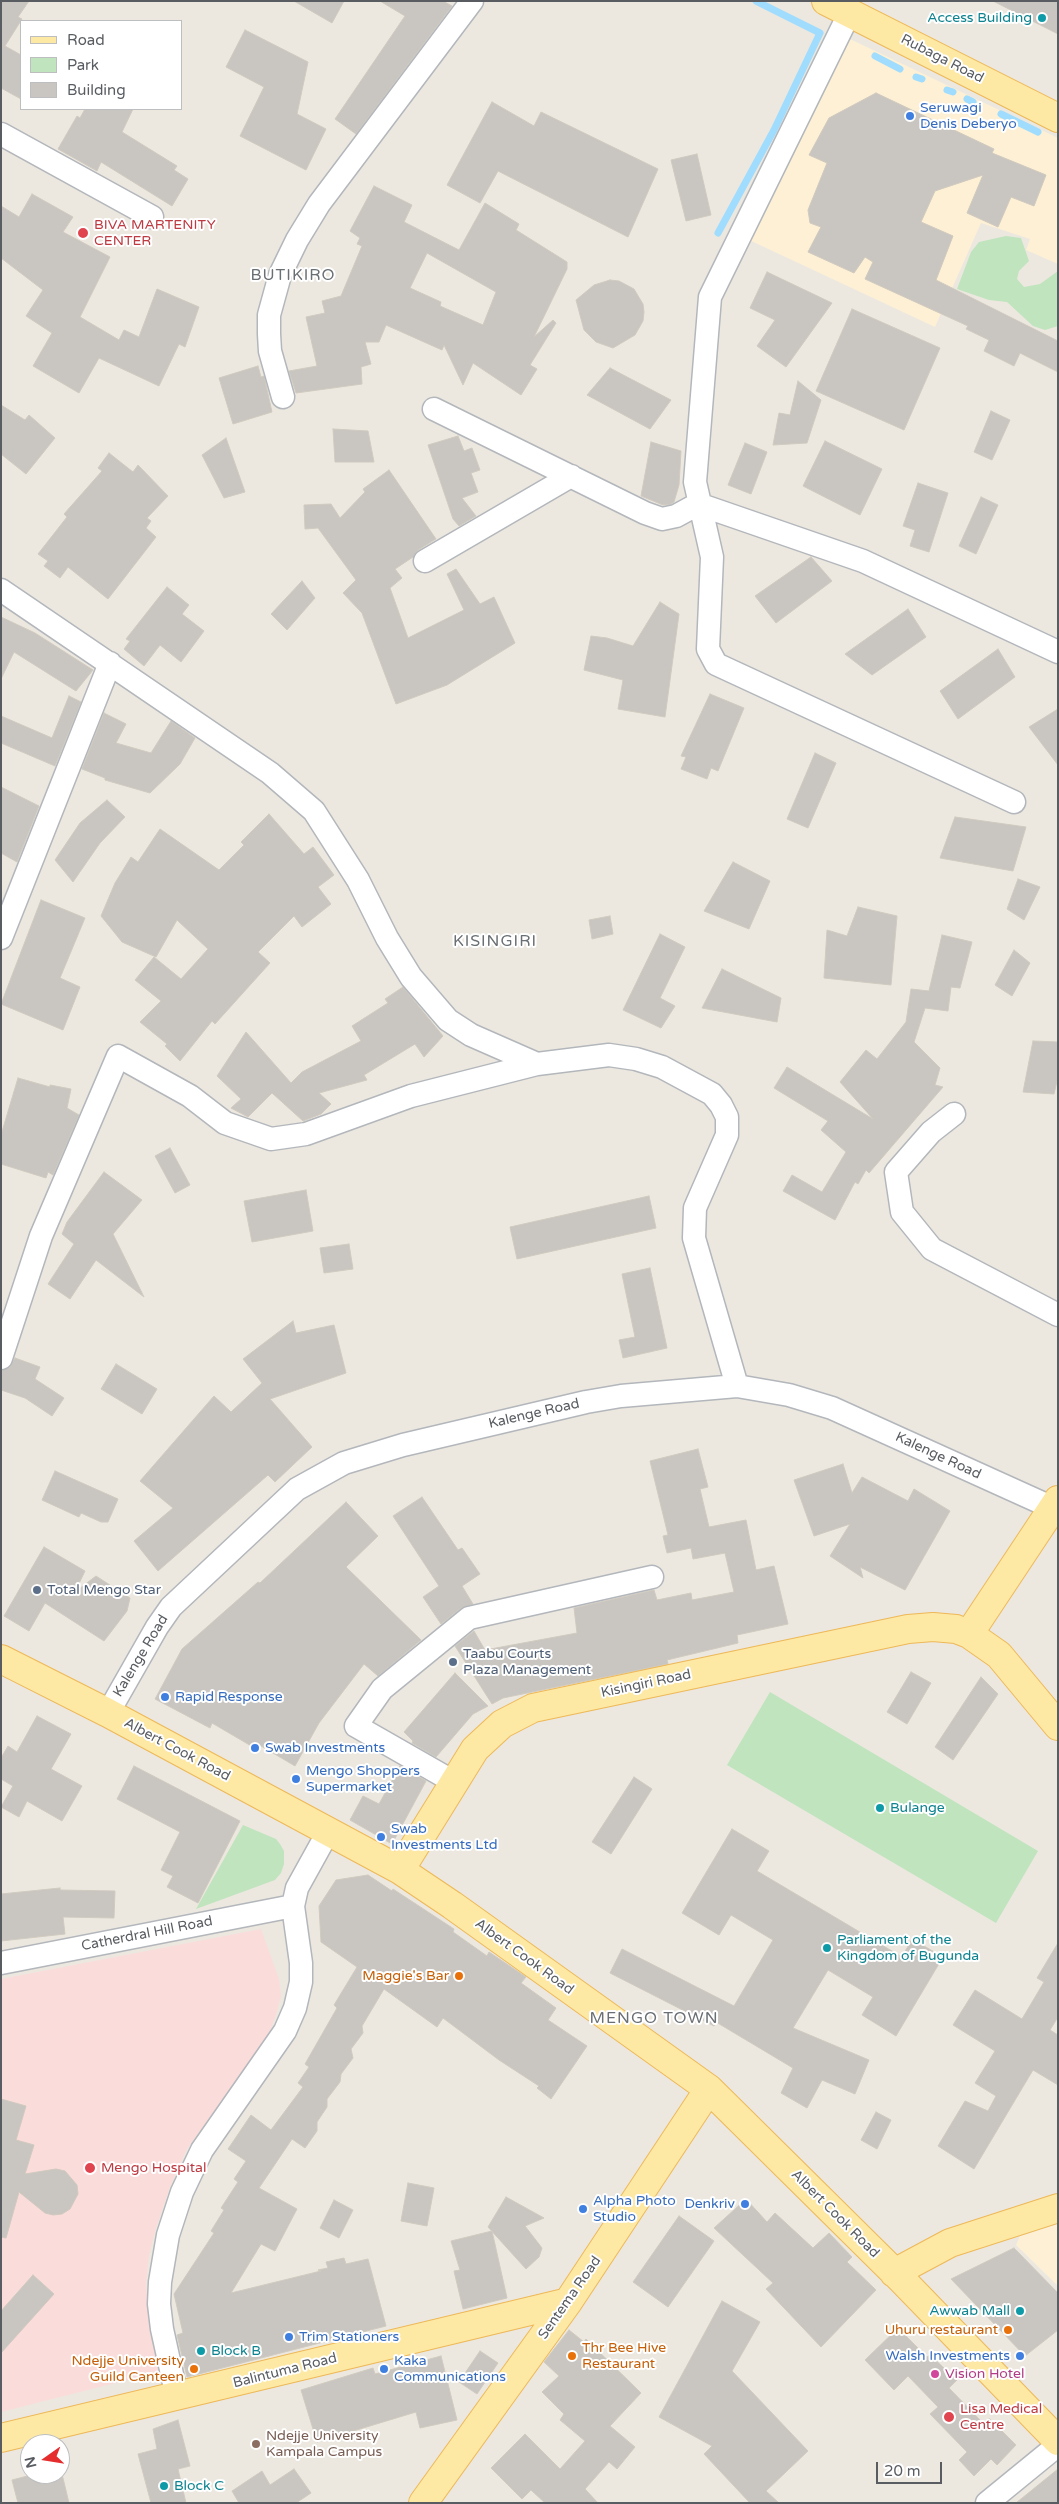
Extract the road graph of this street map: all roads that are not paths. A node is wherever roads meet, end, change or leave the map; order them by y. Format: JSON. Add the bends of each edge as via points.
{"nodes":[{"id":1,"x":472,"y":1,"type":"edge"},
{"id":2,"x":838,"y":7,"type":"edge"},
{"id":3,"x":1058,"y":118,"type":"edge"},
{"id":4,"x":1,"y":134,"type":"edge"},
{"id":5,"x":152,"y":217,"type":"dead end"},
{"id":6,"x":283,"y":397,"type":"dead end"},
{"id":7,"x":434,"y":409,"type":"dead end"},
{"id":8,"x":571,"y":476,"type":"junction"},
{"id":9,"x":698,"y":504,"type":"junction"},
{"id":10,"x":425,"y":561,"type":"dead end"},
{"id":11,"x":1,"y":590,"type":"edge"},
{"id":12,"x":1058,"y":652,"type":"edge"},
{"id":13,"x":110,"y":664,"type":"junction"},
{"id":14,"x":1014,"y":802,"type":"dead end"},
{"id":15,"x":1,"y":938,"type":"edge"},
{"id":16,"x":537,"y":1064,"type":"junction"},
{"id":17,"x":954,"y":1114,"type":"dead end"},
{"id":18,"x":1058,"y":1315,"type":"edge"},
{"id":19,"x":1,"y":1358,"type":"edge"},
{"id":20,"x":737,"y":1386,"type":"junction"},
{"id":21,"x":1055,"y":1504,"type":"edge"},
{"id":22,"x":652,"y":1577,"type":"dead end"},
{"id":23,"x":969,"y":1634,"type":"junction"},
{"id":24,"x":1,"y":1659,"type":"edge"},
{"id":25,"x":108,"y":1713,"type":"junction"},
{"id":26,"x":1058,"y":1726,"type":"edge"},
{"id":27,"x":454,"y":1782,"type":"junction"},
{"id":28,"x":328,"y":1832,"type":"junction"},
{"id":29,"x":400,"y":1870,"type":"junction"},
{"id":30,"x":293,"y":1906,"type":"junction"},
{"id":31,"x":1,"y":1962,"type":"edge"},
{"id":32,"x":709,"y":2089,"type":"junction"},
{"id":33,"x":1058,"y":2208,"type":"edge"},
{"id":34,"x":894,"y":2273,"type":"junction"},
{"id":35,"x":568,"y":2302,"type":"junction"},
{"id":36,"x":177,"y":2396,"type":"junction"},
{"id":37,"x":1,"y":2438,"type":"edge"},
{"id":38,"x":1058,"y":2441,"type":"edge"},
{"id":39,"x":1058,"y":2445,"type":"edge"},
{"id":40,"x":423,"y":2503,"type":"edge"},
{"id":41,"x":987,"y":2503,"type":"edge"}],
"edges":[{"from":1,"to":6,"type":"street","via":[[319,204],[280,275],[269,315],[269,334],[270,351]]},
{"from":2,"to":3,"type":"main road","name":"Rubaga Road"},
{"from":2,"to":9,"type":"street","via":[[710,297],[695,482]]},
{"from":4,"to":5,"type":"street"},
{"from":7,"to":8,"type":"street"},
{"from":8,"to":9,"type":"street","via":[[645,513],[662,518],[676,516]]},
{"from":8,"to":10,"type":"street"},
{"from":9,"to":12,"type":"street","via":[[863,561]]},
{"from":9,"to":14,"type":"street","via":[[712,557],[708,649],[716,664]]},
{"from":11,"to":13,"type":"street"},
{"from":13,"to":15,"type":"street"},
{"from":13,"to":16,"type":"street","via":[[294,792],[314,811],[330,834],[387,938],[428,999],[448,1020],[471,1035]]},
{"from":16,"to":19,"type":"street","via":[[411,1096],[306,1134],[271,1139],[225,1123],[190,1096],[118,1056],[41,1236]]},
{"from":16,"to":20,"type":"street","via":[[610,1055],[636,1059],[662,1067],[712,1094],[721,1105],[726,1117],[727,1135],[695,1208],[694,1238]]},
{"from":17,"to":18,"type":"street","via":[[931,1132],[896,1172],[902,1212],[932,1249]]},
{"from":20,"to":21,"type":"street","name":"Kalenge Road","via":[[789,1395],[832,1408]]},
{"from":20,"to":25,"type":"street","name":"Kalenge Road","via":[[586,1402],[403,1445],[344,1463],[297,1489],[171,1606]]},
{"from":21,"to":23,"type":"main road"},
{"from":22,"to":27,"type":"street","via":[[469,1618],[382,1689],[356,1726]]},
{"from":23,"to":26,"type":"main road","via":[[999,1655]]},
{"from":23,"to":27,"type":"main road","name":"Kisingiri Road","via":[[933,1627],[908,1629],[533,1708],[502,1724],[475,1749]]},
{"from":24,"to":25,"type":"main road","name":"Albert Cook Road"},
{"from":25,"to":28,"type":"main road","name":"Albert Cook Road"},
{"from":27,"to":29,"type":"main road","name":"Kisingiri Road"},
{"from":28,"to":29,"type":"main road","name":"Albert Cook Road"},
{"from":28,"to":30,"type":"street","via":[[297,1888]]},
{"from":29,"to":32,"type":"main road","name":"Albert Cook Road"},
{"from":30,"to":31,"type":"street","name":"Catherdral Hill Road"},
{"from":30,"to":36,"type":"street","via":[[301,1963],[296,2008],[285,2030],[202,2150],[182,2192],[168,2235],[159,2304]]},
{"from":32,"to":34,"type":"main road","name":"Albert Cook Road"},
{"from":32,"to":35,"type":"main road","name":"Sentema Road"},
{"from":33,"to":34,"type":"main road","via":[[950,2243]]},
{"from":34,"to":38,"type":"main road","name":"Albert Cook Road"},
{"from":35,"to":36,"type":"main road","name":"Balintuma Road"},
{"from":35,"to":40,"type":"main road","name":"Sentema Road"},
{"from":36,"to":37,"type":"main road","name":"Balintuma Road"},
{"from":39,"to":41,"type":"street"}]}
